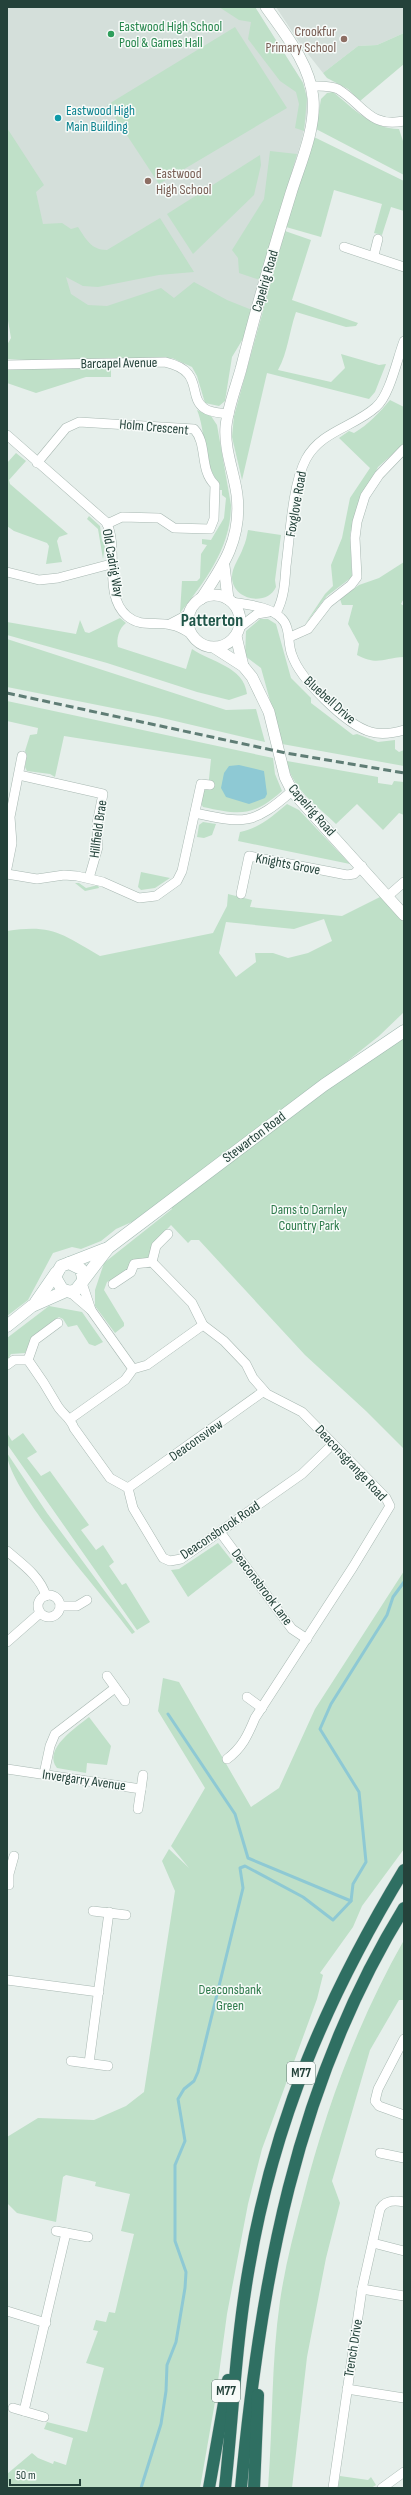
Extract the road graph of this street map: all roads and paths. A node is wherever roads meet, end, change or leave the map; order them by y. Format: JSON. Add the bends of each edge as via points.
{"nodes":[{"id":1,"x":266,"y":7,"type":"edge"},
{"id":2,"x":310,"y":86,"type":"junction"},
{"id":3,"x":404,"y":122,"type":"edge"},
{"id":4,"x":378,"y":239,"type":"dead end"},
{"id":5,"x":344,"y":247,"type":"dead end"},
{"id":6,"x":374,"y":256,"type":"junction"},
{"id":7,"x":404,"y":267,"type":"edge"},
{"id":8,"x":404,"y":341,"type":"edge"},
{"id":9,"x":7,"y":365,"type":"edge"},
{"id":10,"x":229,"y":414,"type":"junction"},
{"id":11,"x":7,"y":435,"type":"edge"},
{"id":12,"x":404,"y":449,"type":"edge"},
{"id":13,"x":37,"y":463,"type":"junction"},
{"id":14,"x":107,"y":524,"type":"junction"},
{"id":15,"x":111,"y":564,"type":"junction"},
{"id":16,"x":224,"y":566,"type":"junction"},
{"id":17,"x":7,"y":572,"type":"edge"},
{"id":18,"x":200,"y":599,"type":"junction"},
{"id":19,"x":230,"y":601,"type":"junction"},
{"id":20,"x":274,"y":613,"type":"junction"},
{"id":21,"x":189,"y":614,"type":"junction"},
{"id":22,"x":170,"y":624,"type":"junction"},
{"id":23,"x":238,"y":632,"type":"junction"},
{"id":24,"x":191,"y":634,"type":"junction"},
{"id":25,"x":290,"y":637,"type":"junction"},
{"id":26,"x":215,"y":648,"type":"junction"},
{"id":27,"x":244,"y":666,"type":"junction"},
{"id":28,"x":404,"y":730,"type":"edge"},
{"id":29,"x":22,"y":756,"type":"dead end"},
{"id":30,"x":19,"y":775,"type":"junction"},
{"id":31,"x":210,"y":785,"type":"dead end"},
{"id":32,"x":292,"y":791,"type":"junction"},
{"id":33,"x":195,"y":813,"type":"junction"},
{"id":34,"x":362,"y":866,"type":"junction"},
{"id":35,"x":7,"y":868,"type":"edge"},
{"id":36,"x":7,"y":874,"type":"edge"},
{"id":37,"x":89,"y":878,"type":"junction"},
{"id":38,"x":404,"y":882,"type":"edge"},
{"id":39,"x":241,"y":894,"type":"dead end"},
{"id":40,"x":388,"y":896,"type":"junction"},
{"id":41,"x":404,"y":915,"type":"edge"},
{"id":42,"x":404,"y":1031,"type":"edge"},
{"id":43,"x":168,"y":1234,"type":"dead end"},
{"id":44,"x":108,"y":1248,"type":"junction"},
{"id":45,"x":152,"y":1262,"type":"junction"},
{"id":46,"x":69,"y":1263,"type":"junction"},
{"id":47,"x":56,"y":1273,"type":"junction"},
{"id":48,"x":83,"y":1281,"type":"junction"},
{"id":49,"x":113,"y":1284,"type":"dead end"},
{"id":50,"x":68,"y":1292,"type":"junction"},
{"id":51,"x":32,"y":1306,"type":"junction"},
{"id":52,"x":91,"y":1310,"type":"junction"},
{"id":53,"x":58,"y":1322,"type":"dead end"},
{"id":54,"x":203,"y":1324,"type":"junction"},
{"id":55,"x":7,"y":1326,"type":"edge"},
{"id":56,"x":28,"y":1360,"type":"junction"},
{"id":57,"x":7,"y":1365,"type":"edge"},
{"id":58,"x":133,"y":1369,"type":"junction"},
{"id":59,"x":264,"y":1391,"type":"junction"},
{"id":60,"x":70,"y":1419,"type":"junction"},
{"id":61,"x":333,"y":1444,"type":"junction"},
{"id":62,"x":128,"y":1488,"type":"junction"},
{"id":63,"x":220,"y":1532,"type":"junction"},
{"id":64,"x":7,"y":1551,"type":"edge"},
{"id":65,"x":46,"y":1596,"type":"junction"},
{"id":66,"x":87,"y":1600,"type":"dead end"},
{"id":67,"x":60,"y":1606,"type":"junction"},
{"id":68,"x":40,"y":1613,"type":"junction"},
{"id":69,"x":307,"y":1639,"type":"junction"},
{"id":70,"x":7,"y":1642,"type":"edge"},
{"id":71,"x":106,"y":1676,"type":"dead end"},
{"id":72,"x":115,"y":1688,"type":"junction"},
{"id":73,"x":247,"y":1697,"type":"dead end"},
{"id":74,"x":125,"y":1701,"type":"dead end"},
{"id":75,"x":262,"y":1708,"type":"junction"},
{"id":76,"x":227,"y":1759,"type":"dead end"},
{"id":77,"x":7,"y":1769,"type":"edge"},
{"id":78,"x":44,"y":1774,"type":"junction"},
{"id":79,"x":143,"y":1775,"type":"dead end"},
{"id":80,"x":141,"y":1789,"type":"junction"},
{"id":81,"x":138,"y":1809,"type":"dead end"},
{"id":82,"x":14,"y":1856,"type":"dead end"},
{"id":83,"x":404,"y":1870,"type":"edge"},
{"id":84,"x":8,"y":1874,"type":"edge"},
{"id":85,"x":9,"y":1885,"type":"dead end"},
{"id":86,"x":404,"y":1908,"type":"edge"},
{"id":87,"x":93,"y":1911,"type":"dead end"},
{"id":88,"x":109,"y":1912,"type":"junction"},
{"id":89,"x":126,"y":1915,"type":"dead end"},
{"id":90,"x":7,"y":1980,"type":"edge"},
{"id":91,"x":99,"y":1992,"type":"junction"},
{"id":92,"x":404,"y":2038,"type":"edge"},
{"id":93,"x":71,"y":2061,"type":"dead end"},
{"id":94,"x":89,"y":2063,"type":"junction"},
{"id":95,"x":108,"y":2066,"type":"dead end"},
{"id":96,"x":404,"y":2115,"type":"edge"},
{"id":97,"x":380,"y":2153,"type":"dead end"},
{"id":98,"x":404,"y":2158,"type":"edge"},
{"id":99,"x":404,"y":2202,"type":"edge"},
{"id":100,"x":56,"y":2231,"type":"dead end"},
{"id":101,"x":66,"y":2233,"type":"junction"},
{"id":102,"x":88,"y":2237,"type":"dead end"},
{"id":103,"x":373,"y":2243,"type":"junction"},
{"id":104,"x":404,"y":2251,"type":"edge"},
{"id":105,"x":362,"y":2289,"type":"junction"},
{"id":106,"x":245,"y":2294,"type":"junction"},
{"id":107,"x":404,"y":2296,"type":"edge"},
{"id":108,"x":262,"y":2310,"type":"junction"},
{"id":109,"x":7,"y":2311,"type":"edge"},
{"id":110,"x":46,"y":2323,"type":"junction"},
{"id":111,"x":347,"y":2389,"type":"junction"},
{"id":112,"x":404,"y":2398,"type":"edge"},
{"id":113,"x":12,"y":2408,"type":"dead end"},
{"id":114,"x":24,"y":2411,"type":"junction"},
{"id":115,"x":44,"y":2417,"type":"dead end"},
{"id":116,"x":404,"y":2472,"type":"edge"},
{"id":117,"x":209,"y":2488,"type":"edge"},
{"id":118,"x":225,"y":2488,"type":"edge"},
{"id":119,"x":241,"y":2488,"type":"edge"},
{"id":120,"x":254,"y":2488,"type":"edge"},
{"id":121,"x":333,"y":2488,"type":"edge"},
{"id":122,"x":382,"y":2488,"type":"edge"}],
"edges":[{"from":1,"to":2,"type":"street","name":"Capelrig Road","via":[[294,47],[304,66]]},
{"from":2,"to":3,"type":"street","via":[[337,89],[382,123]]},
{"from":2,"to":10,"type":"street","name":"Capelrig Road","via":[[313,98],[309,132],[258,300]]},
{"from":4,"to":6,"type":"street"},
{"from":5,"to":6,"type":"street"},
{"from":6,"to":7,"type":"street"},
{"from":8,"to":20,"type":"street","name":"Foxglove Road","via":[[385,394],[377,407],[327,436],[313,448],[306,459],[298,482],[284,584]]},
{"from":9,"to":10,"type":"street","name":"Barcapel Avenue","via":[[164,362],[183,370],[192,379],[200,404],[206,410]]},
{"from":10,"to":16,"type":"street","name":"Capelrig Road","via":[[227,440],[237,495],[238,516],[235,537]]},
{"from":11,"to":13,"type":"street","name":"Old Cadrig Way"},
{"from":12,"to":25,"type":"street","via":[[379,475],[365,496],[355,538],[357,576],[351,585],[328,602],[308,629]]},
{"from":13,"to":14,"type":"street","name":"Old Cadrig Way"},
{"from":13,"to":14,"type":"street","name":"Holm Crescent","via":[[66,428],[79,422],[194,429],[200,439],[209,479],[215,485],[214,519],[210,530],[174,528],[159,518],[122,517]]},
{"from":14,"to":15,"type":"street","name":"Old Cadrig Way","via":[[111,542]]},
{"from":15,"to":17,"type":"street","via":[[58,578],[40,580]]},
{"from":15,"to":22,"type":"street","name":"Old Cadrig Way","via":[[116,596],[127,616],[152,625]]},
{"from":16,"to":18,"type":"street","name":"Capelrig Road"},
{"from":16,"to":19,"type":"street","name":"Capelrig Road"},
{"from":18,"to":19,"type":"street","via":[[215,595]]},
{"from":18,"to":21,"type":"street","via":[[192,606]]},
{"from":19,"to":20,"type":"street"},
{"from":19,"to":23,"type":"street","via":[[239,613]]},
{"from":20,"to":23,"type":"street","via":[[257,614]]},
{"from":20,"to":25,"type":"street","name":"Bluebell Drive","via":[[283,619]]},
{"from":21,"to":22,"type":"street","name":"Old Cadrig Way"},
{"from":21,"to":24,"type":"street","via":[[187,624]]},
{"from":22,"to":24,"type":"street","name":"Old Cadrig Way"},
{"from":23,"to":26,"type":"street","via":[[229,644]]},
{"from":23,"to":27,"type":"street","name":"Capelrig Road"},
{"from":24,"to":26,"type":"street","via":[[202,645]]},
{"from":25,"to":28,"type":"street","name":"Bluebell Drive","via":[[291,654],[299,672],[309,685],[341,712],[370,732],[381,734]]},
{"from":26,"to":27,"type":"street","name":"Capelrig Road"},
{"from":27,"to":32,"type":"street","name":"Capelrig Road","via":[[269,712],[284,777]]},
{"from":29,"to":30,"type":"street"},
{"from":30,"to":35,"type":"street","via":[[10,817],[12,843]]},
{"from":30,"to":37,"type":"street","name":"Hillfield Brae","via":[[103,794],[97,824],[98,847]]},
{"from":31,"to":33,"type":"street","via":[[201,784]]},
{"from":32,"to":33,"type":"street","via":[[272,809],[254,819],[241,822]]},
{"from":32,"to":34,"type":"street","name":"Capelrig Road"},
{"from":33,"to":37,"type":"street","via":[[182,871],[177,881],[165,891],[156,896],[139,898]]},
{"from":34,"to":39,"type":"street","name":"Knights Grove","via":[[347,876],[249,856]]},
{"from":34,"to":40,"type":"street","name":"Capelrig Road"},
{"from":36,"to":37,"type":"street","via":[[37,879],[64,875]]},
{"from":38,"to":40,"type":"street"},
{"from":40,"to":41,"type":"street","name":"Capelrig Road"},
{"from":42,"to":44,"type":"main road","name":"Stewarton Road","via":[[324,1085]]},
{"from":43,"to":45,"type":"street","via":[[156,1246]]},
{"from":44,"to":46,"type":"main road","name":"Stewarton Road"},
{"from":44,"to":48,"type":"main road","name":"Stewarton Road"},
{"from":45,"to":49,"type":"street","via":[[134,1264],[131,1272]]},
{"from":45,"to":54,"type":"street","name":"Deaconsgrange Road","via":[[192,1303]]},
{"from":46,"to":47,"type":"main road","via":[[61,1266]]},
{"from":46,"to":48,"type":"main road","via":[[81,1269]]},
{"from":47,"to":50,"type":"main road","via":[[58,1286]]},
{"from":47,"to":51,"type":"main road"},
{"from":48,"to":50,"type":"main road"},
{"from":48,"to":52,"type":"street"},
{"from":50,"to":51,"type":"main road"},
{"from":50,"to":52,"type":"street"},
{"from":51,"to":55,"type":"main road"},
{"from":52,"to":58,"type":"street"},
{"from":53,"to":56,"type":"street","via":[[35,1340]]},
{"from":54,"to":58,"type":"street","via":[[147,1365]]},
{"from":54,"to":59,"type":"street","name":"Deaconsgrange Road","via":[[246,1364]]},
{"from":56,"to":57,"type":"street","via":[[14,1360]]},
{"from":56,"to":60,"type":"street","via":[[52,1392],[58,1406]]},
{"from":58,"to":60,"type":"street","via":[[126,1380]]},
{"from":59,"to":61,"type":"street","name":"Deaconsgrange Road","via":[[302,1412]]},
{"from":59,"to":62,"type":"street","name":"Deaconsview"},
{"from":60,"to":62,"type":"street","via":[[110,1478]]},
{"from":61,"to":63,"type":"street","name":"Deaconsbrook Road","via":[[302,1474]]},
{"from":61,"to":69,"type":"street","name":"Deaconsgrange Road","via":[[386,1498],[390,1506]]},
{"from":62,"to":63,"type":"street","name":"Deaconsbrook Road","via":[[133,1508],[164,1558],[170,1561],[181,1559]]},
{"from":63,"to":69,"type":"street","name":"Deaconsbrook Lane","via":[[283,1617],[292,1628]]},
{"from":64,"to":65,"type":"street","via":[[33,1574],[42,1585]]},
{"from":65,"to":67,"type":"street","via":[[56,1597]]},
{"from":65,"to":68,"type":"street","via":[[38,1603]]},
{"from":66,"to":67,"type":"street","via":[[78,1606]]},
{"from":67,"to":68,"type":"street","via":[[54,1617],[46,1617]]},
{"from":68,"to":70,"type":"street"},
{"from":69,"to":75,"type":"street","name":"Deaconsgrange Road"},
{"from":71,"to":72,"type":"street"},
{"from":72,"to":74,"type":"street"},
{"from":72,"to":78,"type":"street","via":[[56,1734],[50,1746]]},
{"from":73,"to":75,"type":"street"},
{"from":75,"to":76,"type":"street","name":"Deaconsgrange Road","via":[[247,1737],[237,1751]]},
{"from":77,"to":78,"type":"street","name":"Invergarry Avenue"},
{"from":78,"to":80,"type":"street","name":"Invergarry Avenue"},
{"from":79,"to":80,"type":"street"},
{"from":80,"to":81,"type":"street","name":"Invergarry Avenue"},
{"from":82,"to":84,"type":"street"},
{"from":83,"to":106,"type":"highway","number":"M77","via":[[342,1978],[300,2075],[262,2198]]},
{"from":84,"to":85,"type":"street"},
{"from":86,"to":108,"type":"highway","number":"M77","via":[[357,1996],[317,2093],[280,2216]]},
{"from":87,"to":88,"type":"street"},
{"from":88,"to":89,"type":"street"},
{"from":88,"to":91,"type":"street"},
{"from":90,"to":91,"type":"street"},
{"from":91,"to":94,"type":"street"},
{"from":92,"to":96,"type":"street","via":[[378,2088],[375,2101],[379,2106]]},
{"from":93,"to":94,"type":"street"},
{"from":94,"to":95,"type":"street"},
{"from":97,"to":98,"type":"street"},
{"from":99,"to":103,"type":"street","name":"Trench Drive","via":[[389,2201],[383,2204]]},
{"from":100,"to":101,"type":"street"},
{"from":101,"to":102,"type":"street"},
{"from":101,"to":110,"type":"street"},
{"from":103,"to":104,"type":"street"},
{"from":103,"to":105,"type":"street","name":"Trench Drive"},
{"from":105,"to":107,"type":"street"},
{"from":105,"to":111,"type":"street","name":"Trench Drive"},
{"from":106,"to":117,"type":"highway","number":"M77"},
{"from":106,"to":118,"type":"highway","number":"M77"},
{"from":108,"to":119,"type":"highway","number":"M77"},
{"from":108,"to":120,"type":"highway","number":"M77"},
{"from":109,"to":110,"type":"street"},
{"from":110,"to":114,"type":"street"},
{"from":111,"to":112,"type":"street"},
{"from":111,"to":121,"type":"street","name":"Trench Drive"},
{"from":113,"to":114,"type":"street"},
{"from":114,"to":115,"type":"street"},
{"from":116,"to":122,"type":"street"}]}
